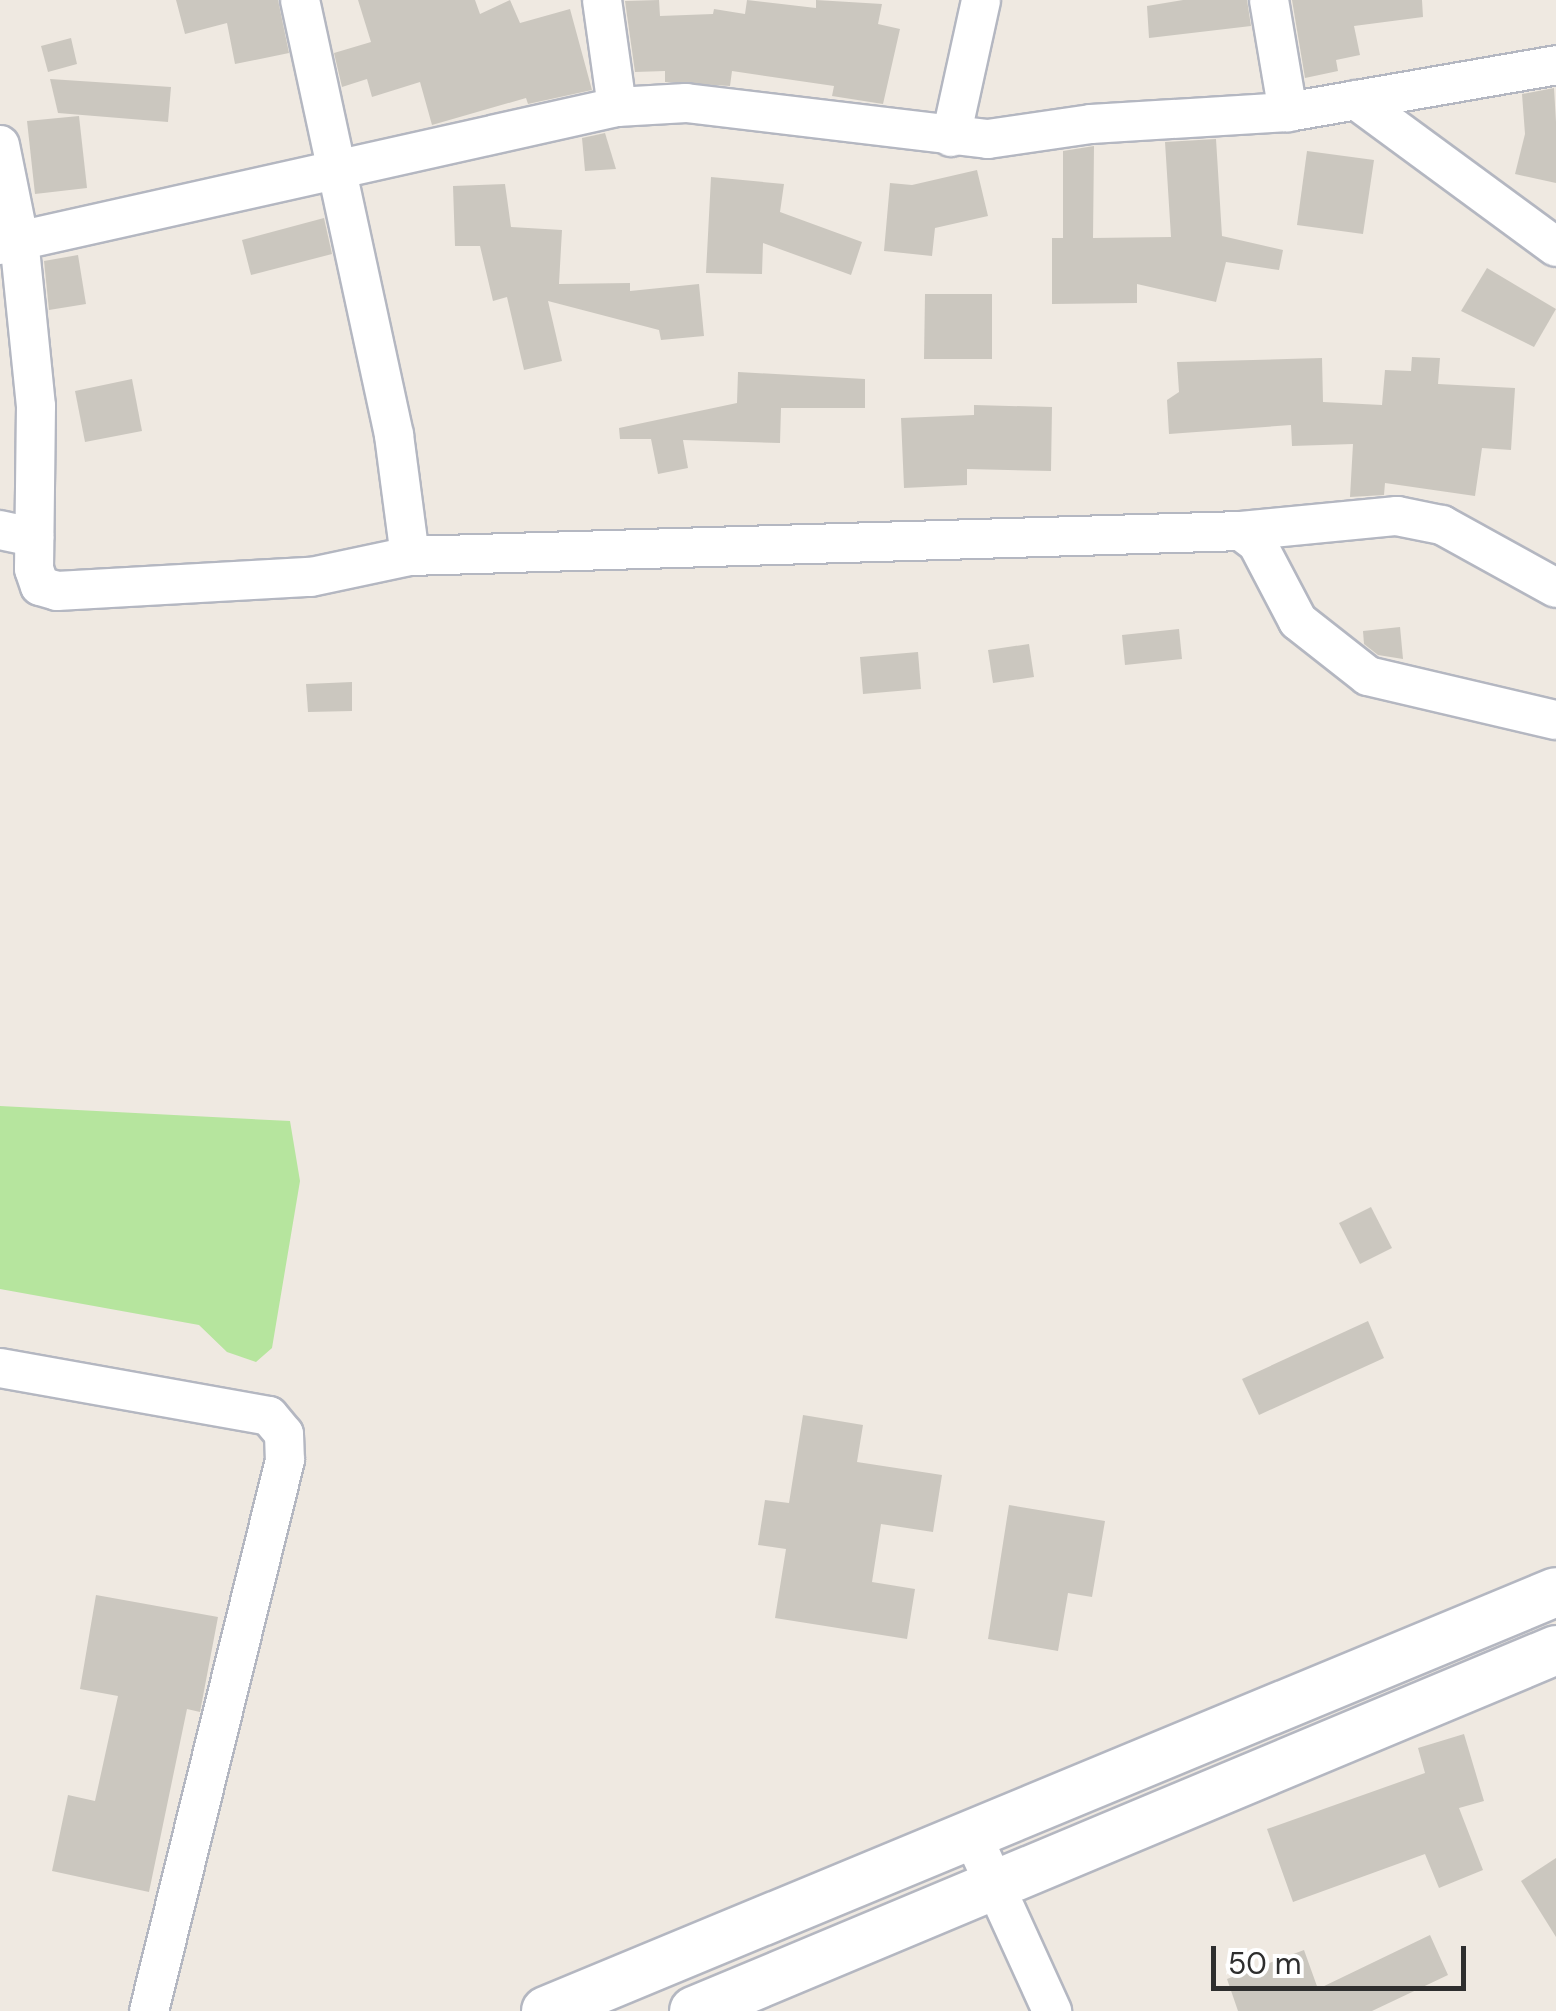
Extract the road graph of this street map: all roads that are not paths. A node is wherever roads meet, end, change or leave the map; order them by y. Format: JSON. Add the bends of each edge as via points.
{"nodes":[{"id":1,"x":300,"y":0,"type":"edge"},
{"id":2,"x":602,"y":0,"type":"edge"},
{"id":3,"x":981,"y":0,"type":"edge"},
{"id":4,"x":1269,"y":0,"type":"edge"},
{"id":5,"x":1556,"y":65,"type":"edge"},
{"id":6,"x":1356,"y":100,"type":"junction"},
{"id":7,"x":617,"y":106,"type":"junction"},
{"id":8,"x":1288,"y":112,"type":"junction"},
{"id":9,"x":951,"y":138,"type":"junction"},
{"id":10,"x":0,"y":145,"type":"edge"},
{"id":11,"x":340,"y":170,"type":"junction"},
{"id":12,"x":9,"y":242,"type":"edge"},
{"id":13,"x":1556,"y":246,"type":"edge"},
{"id":14,"x":1241,"y":530,"type":"junction"},
{"id":15,"x":17,"y":534,"type":"edge"},
{"id":16,"x":410,"y":556,"type":"junction"},
{"id":17,"x":1556,"y":588,"type":"edge"},
{"id":18,"x":1556,"y":720,"type":"edge"},
{"id":19,"x":0,"y":1368,"type":"edge"},
{"id":20,"x":1556,"y":1592,"type":"edge"},
{"id":21,"x":1556,"y":1650,"type":"edge"},
{"id":22,"x":970,"y":1833,"type":"junction"},
{"id":23,"x":996,"y":1887,"type":"junction"},
{"id":24,"x":149,"y":2011,"type":"edge"},
{"id":25,"x":546,"y":2011,"type":"edge"},
{"id":26,"x":694,"y":2011,"type":"edge"},
{"id":27,"x":1052,"y":2011,"type":"edge"}],
"edges":[{"from":1,"to":11,"type":"street"},
{"from":2,"to":7,"type":"street"},
{"from":3,"to":9,"type":"street"},
{"from":4,"to":8,"type":"street"},
{"from":5,"to":6,"type":"street"},
{"from":6,"to":8,"type":"street"},
{"from":6,"to":13,"type":"street"},
{"from":7,"to":9,"type":"street","via":[[686,103]]},
{"from":7,"to":11,"type":"street"},
{"from":8,"to":9,"type":"street"},
{"from":10,"to":12,"type":"street"},
{"from":11,"to":12,"type":"street"},
{"from":11,"to":16,"type":"street","via":[[394,434]]},
{"from":12,"to":15,"type":"street","via":[[36,406]]},
{"from":14,"to":16,"type":"street"},
{"from":14,"to":17,"type":"street","via":[[1397,516],[1442,525]]},
{"from":14,"to":18,"type":"street","via":[[1258,542],[1298,620],[1368,676]]},
{"from":15,"to":16,"type":"street","via":[[40,586],[57,591],[311,577]]},
{"from":19,"to":24,"type":"street","via":[[269,1416],[284,1434],[286,1460]]},
{"from":20,"to":22,"type":"street"},
{"from":21,"to":23,"type":"street"},
{"from":22,"to":23,"type":"street"},
{"from":22,"to":25,"type":"street"},
{"from":23,"to":26,"type":"street"},
{"from":23,"to":27,"type":"street"}]}
